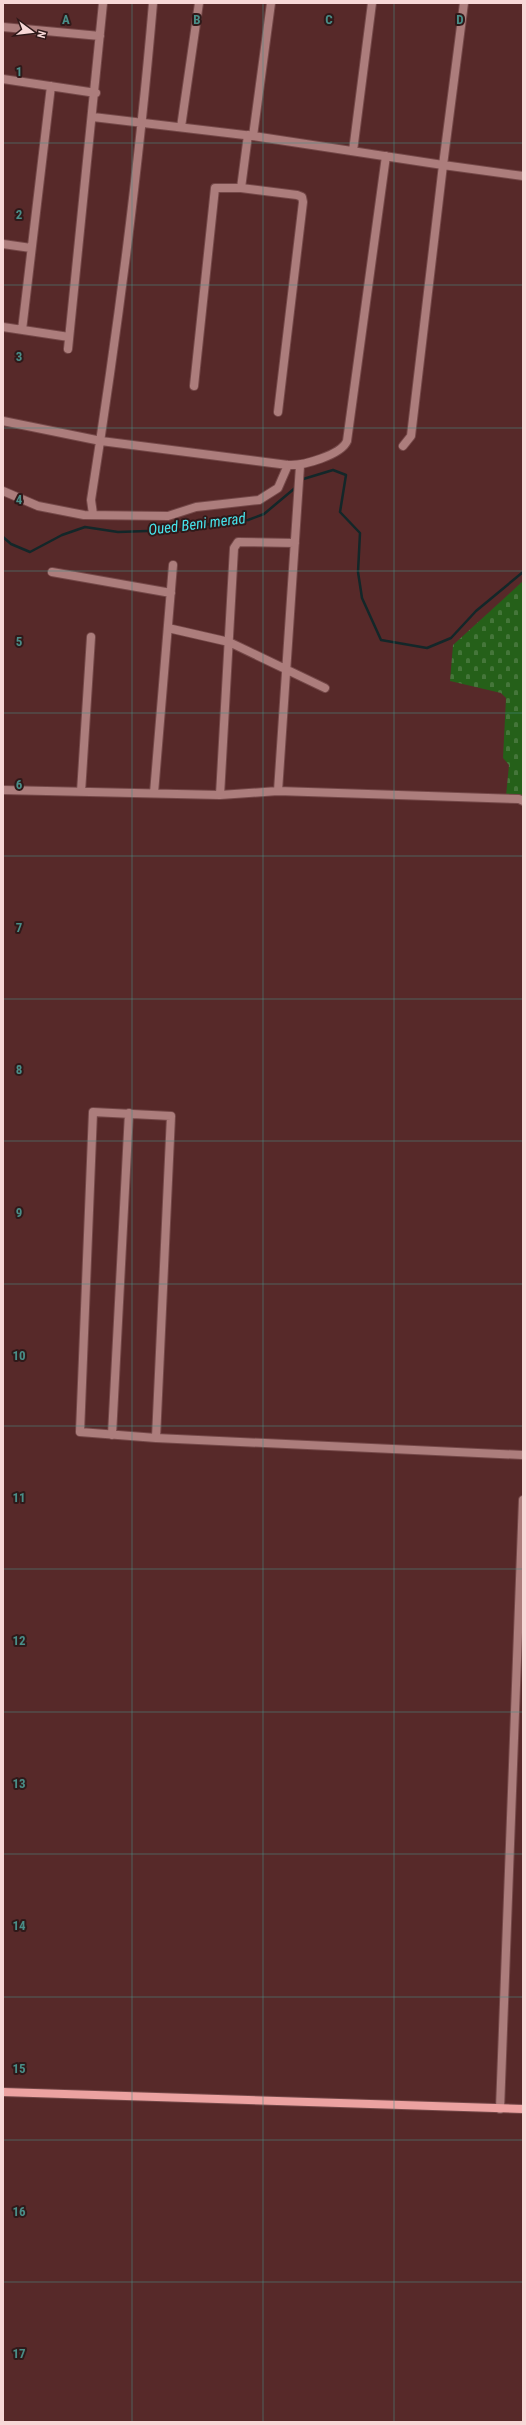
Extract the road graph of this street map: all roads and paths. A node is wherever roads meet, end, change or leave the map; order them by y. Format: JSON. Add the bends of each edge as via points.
{"nodes":[{"id":1,"x":104,"y":3,"type":"edge"},
{"id":2,"x":153,"y":3,"type":"edge"},
{"id":3,"x":199,"y":3,"type":"edge"},
{"id":4,"x":271,"y":3,"type":"edge"},
{"id":5,"x":372,"y":3,"type":"edge"},
{"id":6,"x":464,"y":3,"type":"edge"},
{"id":7,"x":3,"y":27,"type":"edge"},
{"id":8,"x":100,"y":36,"type":"junction"},
{"id":9,"x":3,"y":79,"type":"edge"},
{"id":10,"x":51,"y":86,"type":"junction"},
{"id":11,"x":96,"y":93,"type":"junction"},
{"id":12,"x":93,"y":117,"type":"junction"},
{"id":13,"x":141,"y":122,"type":"junction"},
{"id":14,"x":181,"y":127,"type":"junction"},
{"id":15,"x":251,"y":136,"type":"junction"},
{"id":16,"x":353,"y":150,"type":"junction"},
{"id":17,"x":386,"y":156,"type":"junction"},
{"id":18,"x":443,"y":165,"type":"junction"},
{"id":19,"x":523,"y":176,"type":"edge"},
{"id":20,"x":241,"y":188,"type":"junction"},
{"id":21,"x":3,"y":244,"type":"edge"},
{"id":22,"x":31,"y":248,"type":"junction"},
{"id":23,"x":3,"y":327,"type":"edge"},
{"id":24,"x":22,"y":330,"type":"junction"},
{"id":25,"x":69,"y":337,"type":"junction"},
{"id":26,"x":68,"y":349,"type":"dead end"},
{"id":27,"x":194,"y":386,"type":"dead end"},
{"id":28,"x":278,"y":412,"type":"dead end"},
{"id":29,"x":3,"y":420,"type":"edge"},
{"id":30,"x":101,"y":441,"type":"junction"},
{"id":31,"x":403,"y":446,"type":"dead end"},
{"id":32,"x":288,"y":465,"type":"junction"},
{"id":33,"x":300,"y":466,"type":"junction"},
{"id":34,"x":3,"y":491,"type":"edge"},
{"id":35,"x":93,"y":514,"type":"junction"},
{"id":36,"x":295,"y":543,"type":"junction"},
{"id":37,"x":173,"y":565,"type":"dead end"},
{"id":38,"x":52,"y":572,"type":"dead end"},
{"id":39,"x":171,"y":593,"type":"junction"},
{"id":40,"x":168,"y":628,"type":"junction"},
{"id":41,"x":91,"y":637,"type":"dead end"},
{"id":42,"x":228,"y":642,"type":"junction"},
{"id":43,"x":286,"y":670,"type":"junction"},
{"id":44,"x":325,"y":688,"type":"dead end"},
{"id":45,"x":3,"y":790,"type":"edge"},
{"id":46,"x":278,"y":791,"type":"junction"},
{"id":47,"x":81,"y":792,"type":"junction"},
{"id":48,"x":154,"y":793,"type":"junction"},
{"id":49,"x":220,"y":795,"type":"junction"},
{"id":50,"x":523,"y":802,"type":"edge"},
{"id":51,"x":129,"y":1113,"type":"junction"},
{"id":52,"x":112,"y":1435,"type":"junction"},
{"id":53,"x":156,"y":1438,"type":"junction"},
{"id":54,"x":523,"y":1455,"type":"edge"},
{"id":55,"x":523,"y":1500,"type":"edge"},
{"id":56,"x":3,"y":2092,"type":"edge"},
{"id":57,"x":500,"y":2109,"type":"junction"},
{"id":58,"x":523,"y":2109,"type":"edge"}],
"edges":[{"from":1,"to":8,"type":"street"},
{"from":2,"to":13,"type":"street"},
{"from":3,"to":14,"type":"street"},
{"from":4,"to":15,"type":"street"},
{"from":5,"to":16,"type":"street"},
{"from":6,"to":18,"type":"street"},
{"from":7,"to":8,"type":"street"},
{"from":8,"to":11,"type":"street"},
{"from":9,"to":10,"type":"street"},
{"from":10,"to":11,"type":"street"},
{"from":10,"to":22,"type":"street"},
{"from":11,"to":12,"type":"street"},
{"from":12,"to":13,"type":"street"},
{"from":12,"to":25,"type":"street"},
{"from":13,"to":14,"type":"street"},
{"from":13,"to":30,"type":"street","via":[[116,339]]},
{"from":14,"to":15,"type":"street"},
{"from":15,"to":16,"type":"street"},
{"from":15,"to":20,"type":"street"},
{"from":16,"to":17,"type":"street"},
{"from":17,"to":18,"type":"street"},
{"from":17,"to":33,"type":"street","via":[[347,441],[339,450]]},
{"from":18,"to":19,"type":"street"},
{"from":18,"to":31,"type":"street","via":[[411,436]]},
{"from":20,"to":27,"type":"street","via":[[218,186],[214,192]]},
{"from":20,"to":28,"type":"street","via":[[297,194],[302,197],[303,202]]},
{"from":21,"to":22,"type":"street"},
{"from":22,"to":24,"type":"street"},
{"from":23,"to":24,"type":"street"},
{"from":24,"to":25,"type":"street"},
{"from":25,"to":26,"type":"street"},
{"from":29,"to":30,"type":"street"},
{"from":30,"to":32,"type":"street"},
{"from":30,"to":35,"type":"street","via":[[91,500]]},
{"from":32,"to":33,"type":"street"},
{"from":32,"to":35,"type":"street","via":[[278,488],[259,500],[196,507],[168,516]]},
{"from":33,"to":36,"type":"street"},
{"from":34,"to":35,"type":"street","via":[[38,506]]},
{"from":36,"to":42,"type":"street","via":[[236,544]]},
{"from":36,"to":43,"type":"street"},
{"from":37,"to":39,"type":"street"},
{"from":38,"to":39,"type":"street"},
{"from":39,"to":40,"type":"street"},
{"from":40,"to":42,"type":"street"},
{"from":40,"to":48,"type":"street"},
{"from":41,"to":47,"type":"street"},
{"from":42,"to":43,"type":"street"},
{"from":42,"to":49,"type":"street"},
{"from":43,"to":44,"type":"street"},
{"from":43,"to":46,"type":"street"},
{"from":45,"to":47,"type":"street"},
{"from":46,"to":49,"type":"street"},
{"from":46,"to":50,"type":"street","via":[[519,799]]},
{"from":47,"to":48,"type":"street"},
{"from":48,"to":49,"type":"street"},
{"from":51,"to":52,"type":"street"},
{"from":51,"to":52,"type":"street","via":[[93,1112],[80,1432]]},
{"from":51,"to":53,"type":"street","via":[[170,1116]]},
{"from":52,"to":53,"type":"street"},
{"from":53,"to":54,"type":"street"},
{"from":55,"to":57,"type":"street"},
{"from":56,"to":57,"type":"street"},
{"from":57,"to":58,"type":"street"}]}
